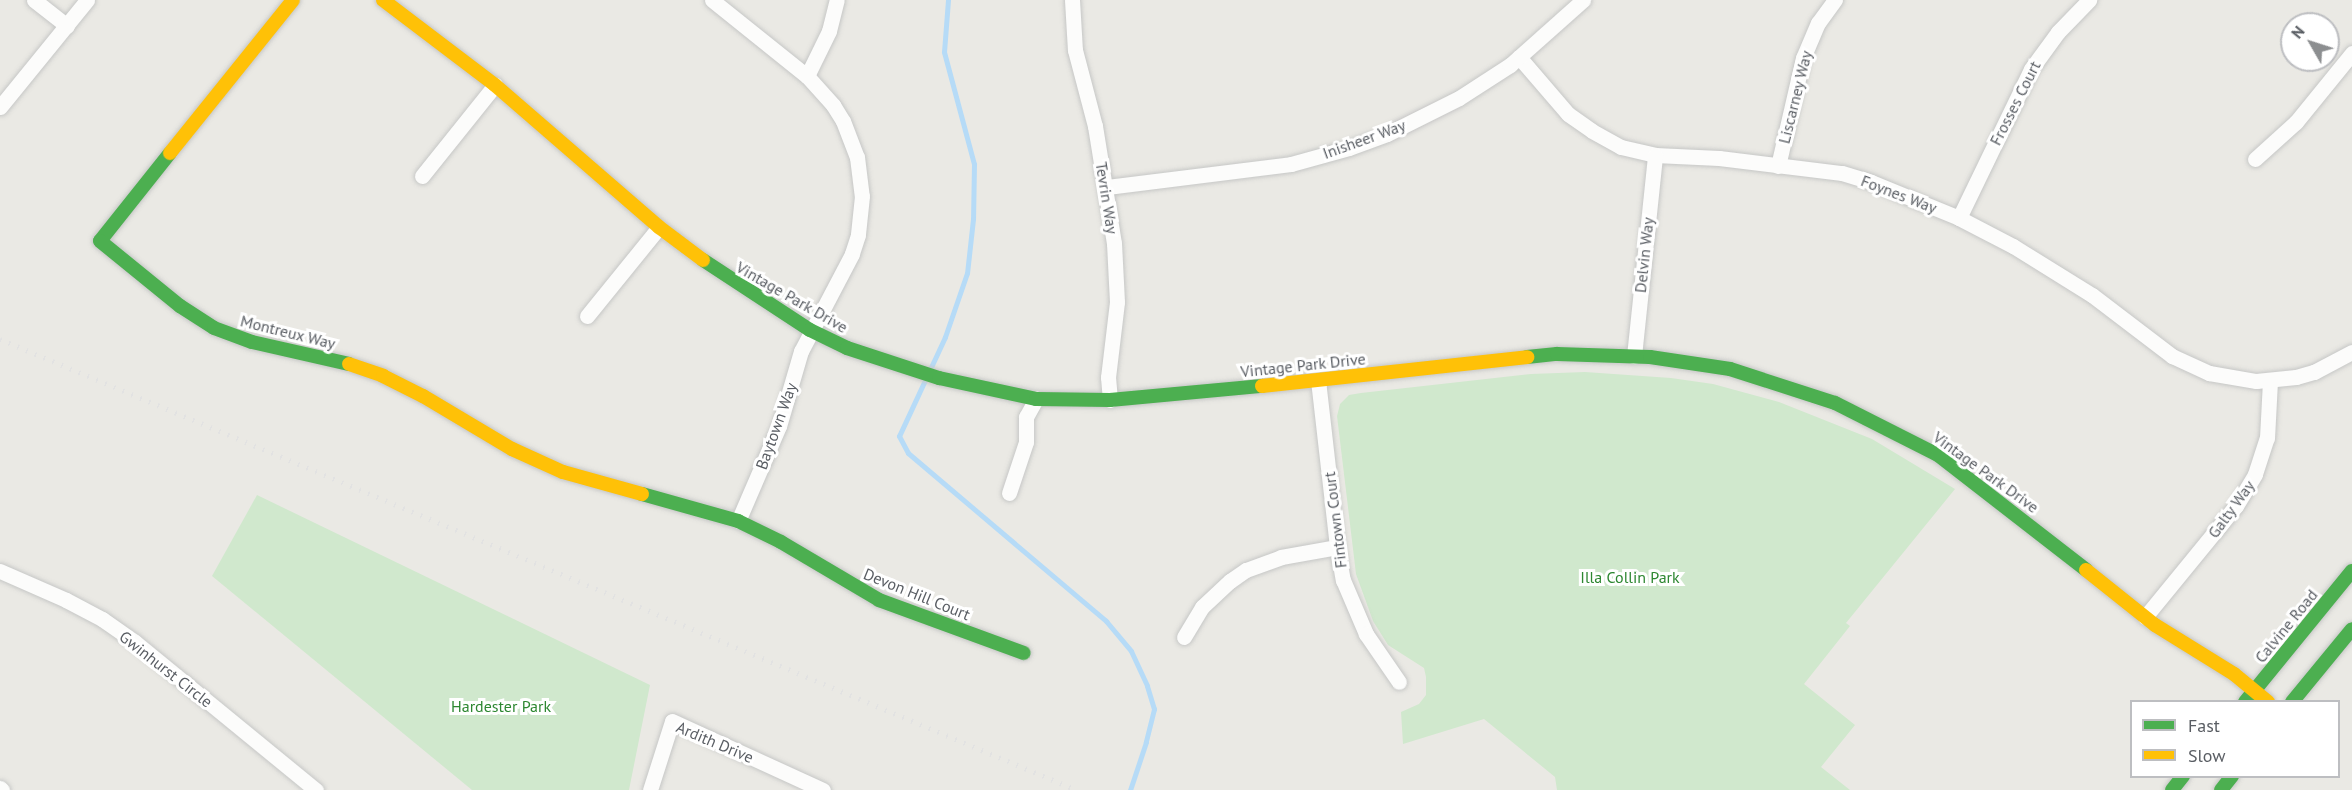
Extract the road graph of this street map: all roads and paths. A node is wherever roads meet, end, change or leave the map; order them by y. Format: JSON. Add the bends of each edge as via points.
{"nodes":[{"id":1,"x":34,"y":0,"type":"edge"},
{"id":2,"x":87,"y":0,"type":"edge"},
{"id":3,"x":293,"y":0,"type":"edge"},
{"id":4,"x":383,"y":0,"type":"edge"},
{"id":5,"x":712,"y":0,"type":"edge"},
{"id":6,"x":837,"y":0,"type":"edge"},
{"id":7,"x":1072,"y":0,"type":"edge"},
{"id":8,"x":1583,"y":0,"type":"edge"},
{"id":9,"x":1835,"y":0,"type":"edge"},
{"id":10,"x":2089,"y":0,"type":"edge"},
{"id":11,"x":67,"y":26,"type":"junction"},
{"id":12,"x":2352,"y":53,"type":"edge"},
{"id":13,"x":1519,"y":57,"type":"junction"},
{"id":14,"x":807,"y":76,"type":"junction"},
{"id":15,"x":495,"y":85,"type":"junction"},
{"id":16,"x":0,"y":107,"type":"edge"},
{"id":17,"x":1655,"y":155,"type":"junction"},
{"id":18,"x":2255,"y":159,"type":"dead end"},
{"id":19,"x":1778,"y":166,"type":"junction"},
{"id":20,"x":422,"y":176,"type":"dead end"},
{"id":21,"x":1107,"y":187,"type":"junction"},
{"id":22,"x":1959,"y":218,"type":"junction"},
{"id":23,"x":659,"y":227,"type":"junction"},
{"id":24,"x":588,"y":316,"type":"dead end"},
{"id":25,"x":810,"y":330,"type":"junction"},
{"id":26,"x":2352,"y":352,"type":"edge"},
{"id":27,"x":1634,"y":356,"type":"junction"},
{"id":28,"x":1318,"y":380,"type":"junction"},
{"id":29,"x":2270,"y":381,"type":"junction"},
{"id":30,"x":1036,"y":399,"type":"junction"},
{"id":31,"x":1110,"y":400,"type":"junction"},
{"id":32,"x":1009,"y":493,"type":"dead end"},
{"id":33,"x":738,"y":521,"type":"junction"},
{"id":34,"x":1336,"y":547,"type":"junction"},
{"id":35,"x":0,"y":571,"type":"edge"},
{"id":36,"x":2352,"y":571,"type":"edge"},
{"id":37,"x":2145,"y":617,"type":"junction"},
{"id":38,"x":2352,"y":629,"type":"edge"},
{"id":39,"x":1184,"y":637,"type":"dead end"},
{"id":40,"x":1024,"y":653,"type":"dead end"},
{"id":41,"x":1399,"y":682,"type":"dead end"},
{"id":42,"x":2254,"y":690,"type":"junction"},
{"id":43,"x":2246,"y":700,"type":"edge"},
{"id":44,"x":2266,"y":700,"type":"edge"},
{"id":45,"x":2294,"y":700,"type":"edge"},
{"id":46,"x":2182,"y":778,"type":"edge"},
{"id":47,"x":2231,"y":778,"type":"edge"},
{"id":48,"x":316,"y":790,"type":"edge"},
{"id":49,"x":650,"y":790,"type":"edge"},
{"id":50,"x":823,"y":790,"type":"edge"},
{"id":51,"x":2172,"y":790,"type":"edge"},
{"id":52,"x":2221,"y":790,"type":"edge"}],
"edges":[{"from":1,"to":11,"type":"street"},
{"from":2,"to":11,"type":"street"},
{"from":3,"to":33,"type":"street","name":"Montreux Way","via":[[100,241],[180,306],[223,332],[340,361],[383,376],[512,449],[563,472]]},
{"from":4,"to":15,"type":"street","name":"Vintage Park Drive"},
{"from":5,"to":14,"type":"street","name":"Baytown Way"},
{"from":6,"to":14,"type":"street","via":[[829,31]]},
{"from":7,"to":21,"type":"street","name":"Tevrin Way","via":[[1075,50]]},
{"from":8,"to":13,"type":"street","name":"Inisheer Way"},
{"from":9,"to":19,"type":"street","name":"Liscarney Way","via":[[1818,23],[1803,58]]},
{"from":10,"to":22,"type":"street","name":"Frosses Court","via":[[2058,32],[2031,69]]},
{"from":11,"to":16,"type":"street"},
{"from":12,"to":18,"type":"street","via":[[2296,123]]},
{"from":13,"to":17,"type":"street","name":"Foynes Way","via":[[1568,114],[1621,147]]},
{"from":13,"to":21,"type":"street","name":"Inisheer Way","via":[[1424,117],[1349,148],[1252,171]]},
{"from":14,"to":25,"type":"street","name":"Baytown Way","via":[[833,105],[851,139],[862,196],[852,254]]},
{"from":15,"to":20,"type":"street"},
{"from":15,"to":23,"type":"street","name":"Vintage Park Drive"},
{"from":17,"to":19,"type":"street","name":"Foynes Way"},
{"from":17,"to":27,"type":"street","name":"Delvin Way"},
{"from":19,"to":22,"type":"street","name":"Foynes Way","via":[[1842,173]]},
{"from":21,"to":31,"type":"street","name":"Tevrin Way","via":[[1117,302],[1108,377]]},
{"from":22,"to":29,"type":"street","name":"Foynes Way","via":[[2066,278],[2181,361],[2228,378]]},
{"from":23,"to":24,"type":"street"},
{"from":23,"to":25,"type":"street","name":"Vintage Park Drive","via":[[723,276]]},
{"from":25,"to":30,"type":"street","name":"Vintage Park Drive","via":[[905,368]]},
{"from":25,"to":33,"type":"street","name":"Baytown Way","via":[[779,426]]},
{"from":26,"to":29,"type":"street","via":[[2314,372]]},
{"from":27,"to":28,"type":"street","name":"Vintage Park Drive","via":[[1528,356]]},
{"from":27,"to":37,"type":"street","name":"Vintage Park Drive","via":[[1694,363],[1767,379],[1872,419],[1965,474]]},
{"from":28,"to":31,"type":"street","name":"Vintage Park Drive"},
{"from":28,"to":34,"type":"street","name":"Fintown Court"},
{"from":29,"to":37,"type":"street","name":"Galty Way","via":[[2267,438],[2255,474],[2236,506]]},
{"from":30,"to":31,"type":"street","name":"Vintage Park Drive"},
{"from":30,"to":32,"type":"street","via":[[1026,417],[1026,442]]},
{"from":33,"to":40,"type":"street","name":"Devon Hill Court","via":[[879,600]]},
{"from":34,"to":39,"type":"street","via":[[1281,557],[1246,570],[1202,607]]},
{"from":34,"to":41,"type":"street","name":"Fintown Court","via":[[1343,580],[1366,634]]},
{"from":35,"to":48,"type":"street","name":"Gwinhurst Circle","via":[[102,619]]},
{"from":36,"to":42,"type":"street","name":"Calvine Road"},
{"from":37,"to":42,"type":"street","name":"Vintage Park Drive"},
{"from":38,"to":45,"type":"street"},
{"from":42,"to":43,"type":"street","name":"Calvine Road"},
{"from":42,"to":44,"type":"street","name":"Vintage Park Drive"},
{"from":46,"to":51,"type":"street"},
{"from":47,"to":52,"type":"street"},
{"from":49,"to":50,"type":"street","name":"Ardith Drive","via":[[672,721]]}]}
